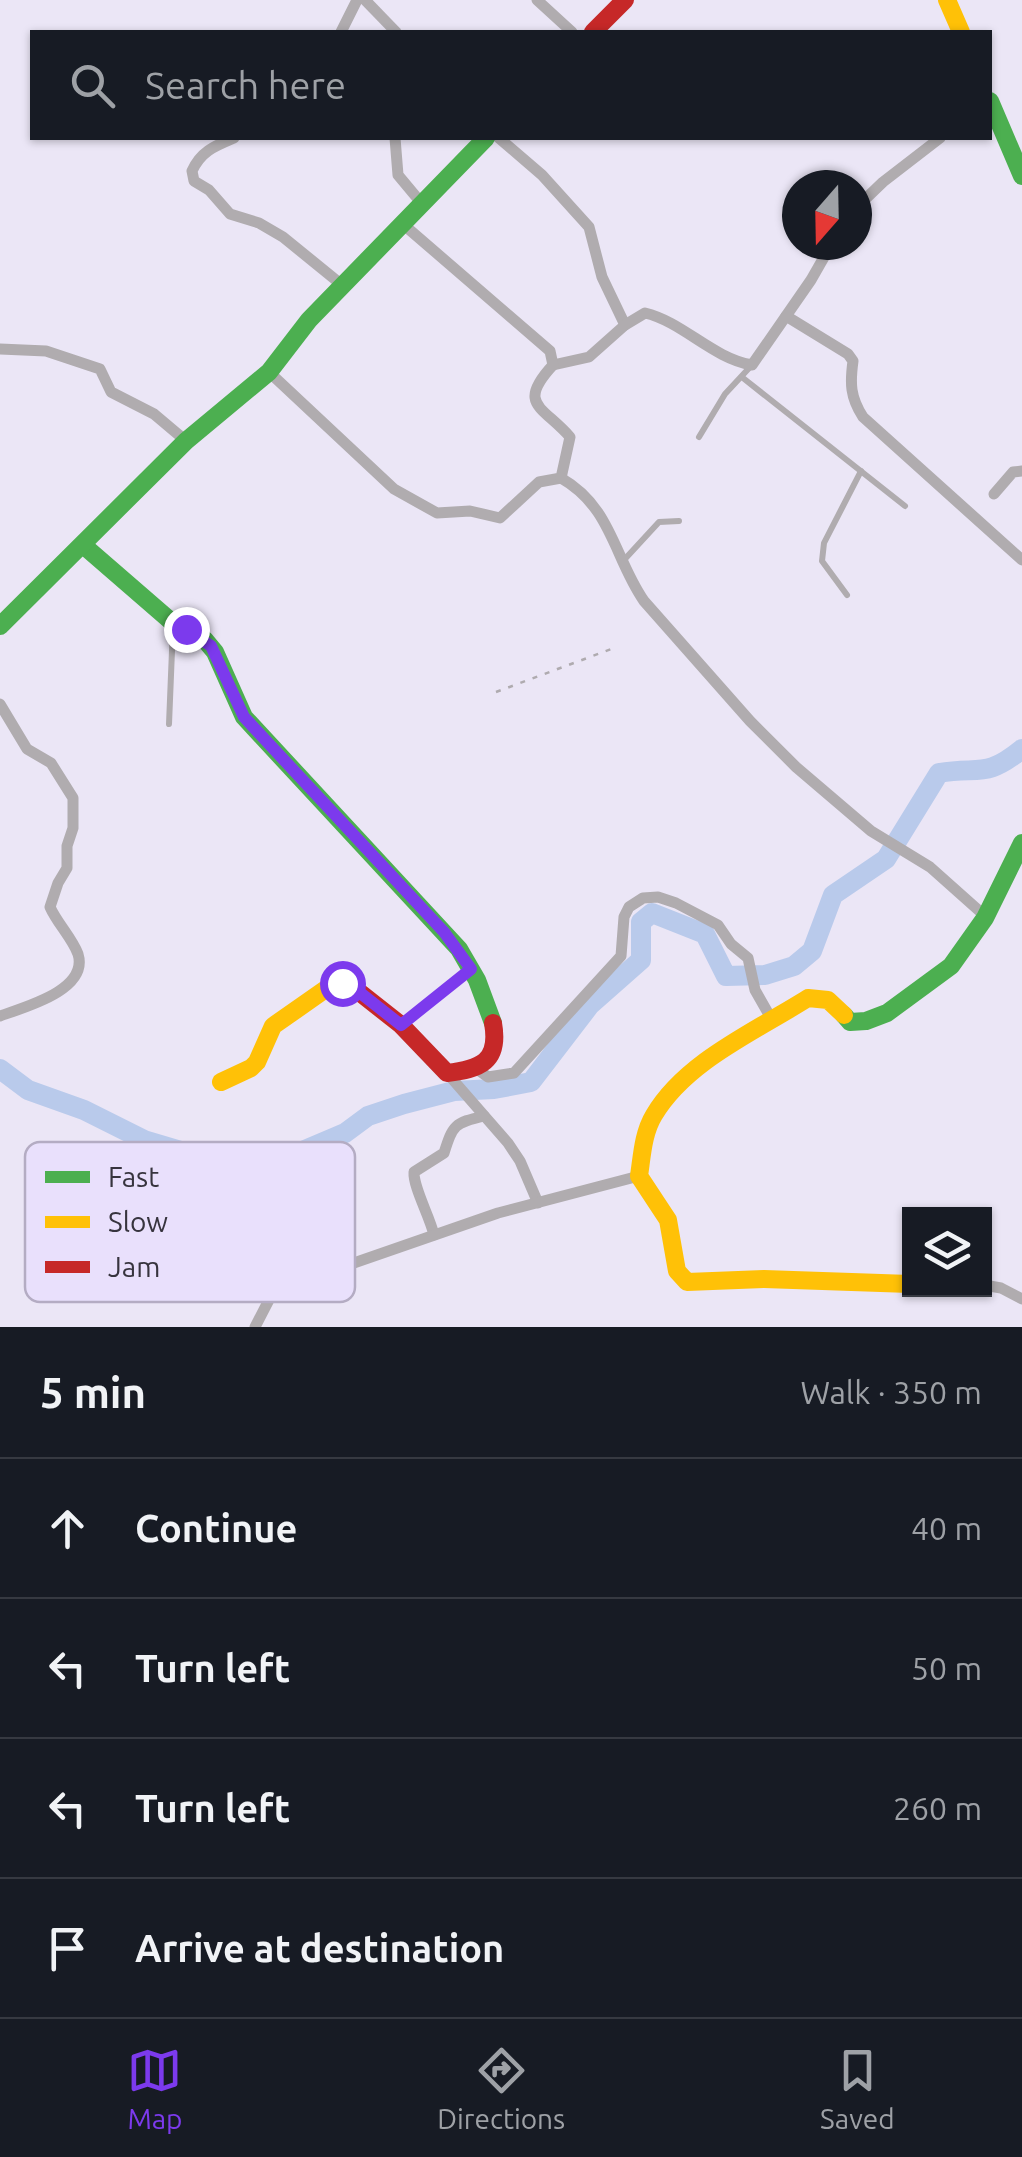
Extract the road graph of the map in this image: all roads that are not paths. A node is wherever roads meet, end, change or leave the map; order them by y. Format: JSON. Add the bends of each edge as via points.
{"nodes":[{"id":1,"x":357,"y":0,"type":"edge"},
{"id":2,"x":366,"y":0,"type":"edge"},
{"id":3,"x":537,"y":0,"type":"edge"},
{"id":4,"x":625,"y":0,"type":"edge"},
{"id":5,"x":947,"y":0,"type":"edge"},
{"id":6,"x":342,"y":30,"type":"edge"},
{"id":7,"x":394,"y":30,"type":"edge"},
{"id":8,"x":570,"y":30,"type":"edge"},
{"id":9,"x":595,"y":30,"type":"edge"},
{"id":10,"x":960,"y":30,"type":"edge"},
{"id":11,"x":992,"y":108,"type":"edge"},
{"id":12,"x":228,"y":140,"type":"edge"},
{"id":13,"x":395,"y":140,"type":"edge"},
{"id":14,"x":484,"y":140,"type":"edge"},
{"id":15,"x":501,"y":140,"type":"edge"},
{"id":16,"x":937,"y":140,"type":"edge"},
{"id":17,"x":1022,"y":176,"type":"edge"},
{"id":18,"x":872,"y":193,"type":"edge"},
{"id":19,"x":423,"y":205,"type":"junction"},
{"id":20,"x":404,"y":225,"type":"junction"},
{"id":21,"x":821,"y":260,"type":"edge"},
{"id":22,"x":342,"y":285,"type":"junction"},
{"id":23,"x":786,"y":316,"type":"junction"},
{"id":24,"x":625,"y":324,"type":"junction"},
{"id":25,"x":0,"y":350,"type":"edge"},
{"id":26,"x":553,"y":364,"type":"junction"},
{"id":27,"x":752,"y":365,"type":"junction"},
{"id":28,"x":269,"y":372,"type":"junction"},
{"id":29,"x":744,"y":378,"type":"junction"},
{"id":30,"x":699,"y":436,"type":"dead end"},
{"id":31,"x":186,"y":441,"type":"junction"},
{"id":32,"x":1022,"y":470,"type":"edge"},
{"id":33,"x":861,"y":471,"type":"junction"},
{"id":34,"x":561,"y":478,"type":"junction"},
{"id":35,"x":994,"y":494,"type":"dead end"},
{"id":36,"x":905,"y":506,"type":"dead end"},
{"id":37,"x":679,"y":522,"type":"dead end"},
{"id":38,"x":83,"y":545,"type":"junction"},
{"id":39,"x":1022,"y":560,"type":"edge"},
{"id":40,"x":623,"y":561,"type":"junction"},
{"id":41,"x":848,"y":595,"type":"dead end"},
{"id":42,"x":173,"y":623,"type":"junction"},
{"id":43,"x":0,"y":626,"type":"edge"},
{"id":44,"x":0,"y":704,"type":"edge"},
{"id":45,"x":169,"y":724,"type":"dead end"},
{"id":46,"x":1022,"y":842,"type":"edge"},
{"id":47,"x":985,"y":916,"type":"junction"},
{"id":48,"x":471,"y":969,"type":"junction"},
{"id":49,"x":0,"y":1016,"type":"edge"},
{"id":50,"x":772,"y":1020,"type":"junction"},
{"id":51,"x":401,"y":1025,"type":"junction"},
{"id":52,"x":477,"y":1069,"type":"junction"},
{"id":53,"x":447,"y":1073,"type":"junction"},
{"id":54,"x":222,"y":1082,"type":"dead end"},
{"id":55,"x":484,"y":1116,"type":"junction"},
{"id":56,"x":639,"y":1176,"type":"junction"},
{"id":57,"x":538,"y":1203,"type":"junction"},
{"id":58,"x":434,"y":1235,"type":"junction"},
{"id":59,"x":355,"y":1261,"type":"edge"},
{"id":60,"x":902,"y":1284,"type":"edge"},
{"id":61,"x":992,"y":1287,"type":"edge"},
{"id":62,"x":1022,"y":1299,"type":"edge"},
{"id":63,"x":268,"y":1302,"type":"edge"},
{"id":64,"x":255,"y":1327,"type":"edge"}],
"edges":[{"from":1,"to":6,"type":"street"},
{"from":2,"to":7,"type":"street"},
{"from":3,"to":8,"type":"street"},
{"from":4,"to":9,"type":"street"},
{"from":5,"to":10,"type":"street"},
{"from":11,"to":17,"type":"street"},
{"from":12,"to":22,"type":"street","via":[[202,155],[194,181],[230,214],[283,237]]},
{"from":13,"to":19,"type":"street","via":[[398,174]]},
{"from":14,"to":19,"type":"street"},
{"from":15,"to":24,"type":"street","via":[[589,226],[602,277]]},
{"from":16,"to":18,"type":"street"},
{"from":19,"to":20,"type":"street"},
{"from":20,"to":22,"type":"street"},
{"from":20,"to":26,"type":"street","via":[[541,341]]},
{"from":21,"to":23,"type":"street"},
{"from":22,"to":28,"type":"street"},
{"from":23,"to":27,"type":"street"},
{"from":23,"to":39,"type":"street","via":[[848,354],[854,361],[852,395],[863,416]]},
{"from":24,"to":26,"type":"street","via":[[589,357]]},
{"from":24,"to":27,"type":"street","via":[[654,315]]},
{"from":25,"to":31,"type":"street","via":[[46,351],[100,368],[111,392],[154,414]]},
{"from":26,"to":34,"type":"street","via":[[533,398],[570,438]]},
{"from":27,"to":29,"type":"lane"},
{"from":28,"to":31,"type":"street"},
{"from":28,"to":34,"type":"street","via":[[394,489],[436,513],[500,518],[539,482]]},
{"from":29,"to":30,"type":"lane","via":[[725,394]]},
{"from":29,"to":33,"type":"lane"},
{"from":31,"to":38,"type":"street"},
{"from":32,"to":35,"type":"street"},
{"from":33,"to":36,"type":"lane"},
{"from":33,"to":41,"type":"lane","via":[[822,560]]},
{"from":34,"to":40,"type":"street","via":[[598,514]]},
{"from":37,"to":40,"type":"lane","via":[[659,522]]},
{"from":38,"to":42,"type":"street"},
{"from":38,"to":43,"type":"street"},
{"from":40,"to":47,"type":"street","via":[[661,624],[750,721],[817,786],[926,864]]},
{"from":42,"to":45,"type":"lane"},
{"from":42,"to":48,"type":"street","via":[[211,646],[244,717]]},
{"from":44,"to":49,"type":"street","via":[[27,749],[52,763],[73,798],[68,868],[50,907],[77,951],[80,970],[64,988]]},
{"from":46,"to":47,"type":"street"},
{"from":47,"to":50,"type":"street","via":[[954,963],[880,1018],[850,1022],[821,996]]},
{"from":48,"to":51,"type":"lane"},
{"from":48,"to":52,"type":"street","via":[[495,1038]]},
{"from":50,"to":52,"type":"street","via":[[748,958],[718,925],[658,897],[642,898],[624,917],[621,956],[514,1072],[488,1077]]},
{"from":50,"to":56,"type":"street","via":[[678,1084],[654,1114]]},
{"from":51,"to":53,"type":"street"},
{"from":51,"to":54,"type":"street","via":[[349,984],[332,985],[273,1026],[251,1068]]},
{"from":52,"to":53,"type":"street"},
{"from":53,"to":55,"type":"street"},
{"from":55,"to":57,"type":"street","via":[[520,1161]]},
{"from":55,"to":58,"type":"street","via":[[455,1125],[444,1152],[414,1172]]},
{"from":56,"to":57,"type":"street"},
{"from":56,"to":60,"type":"street","via":[[668,1220],[676,1271],[687,1282]]},
{"from":57,"to":58,"type":"street"},
{"from":58,"to":59,"type":"street"},
{"from":61,"to":62,"type":"street"},
{"from":63,"to":64,"type":"street"}]}
